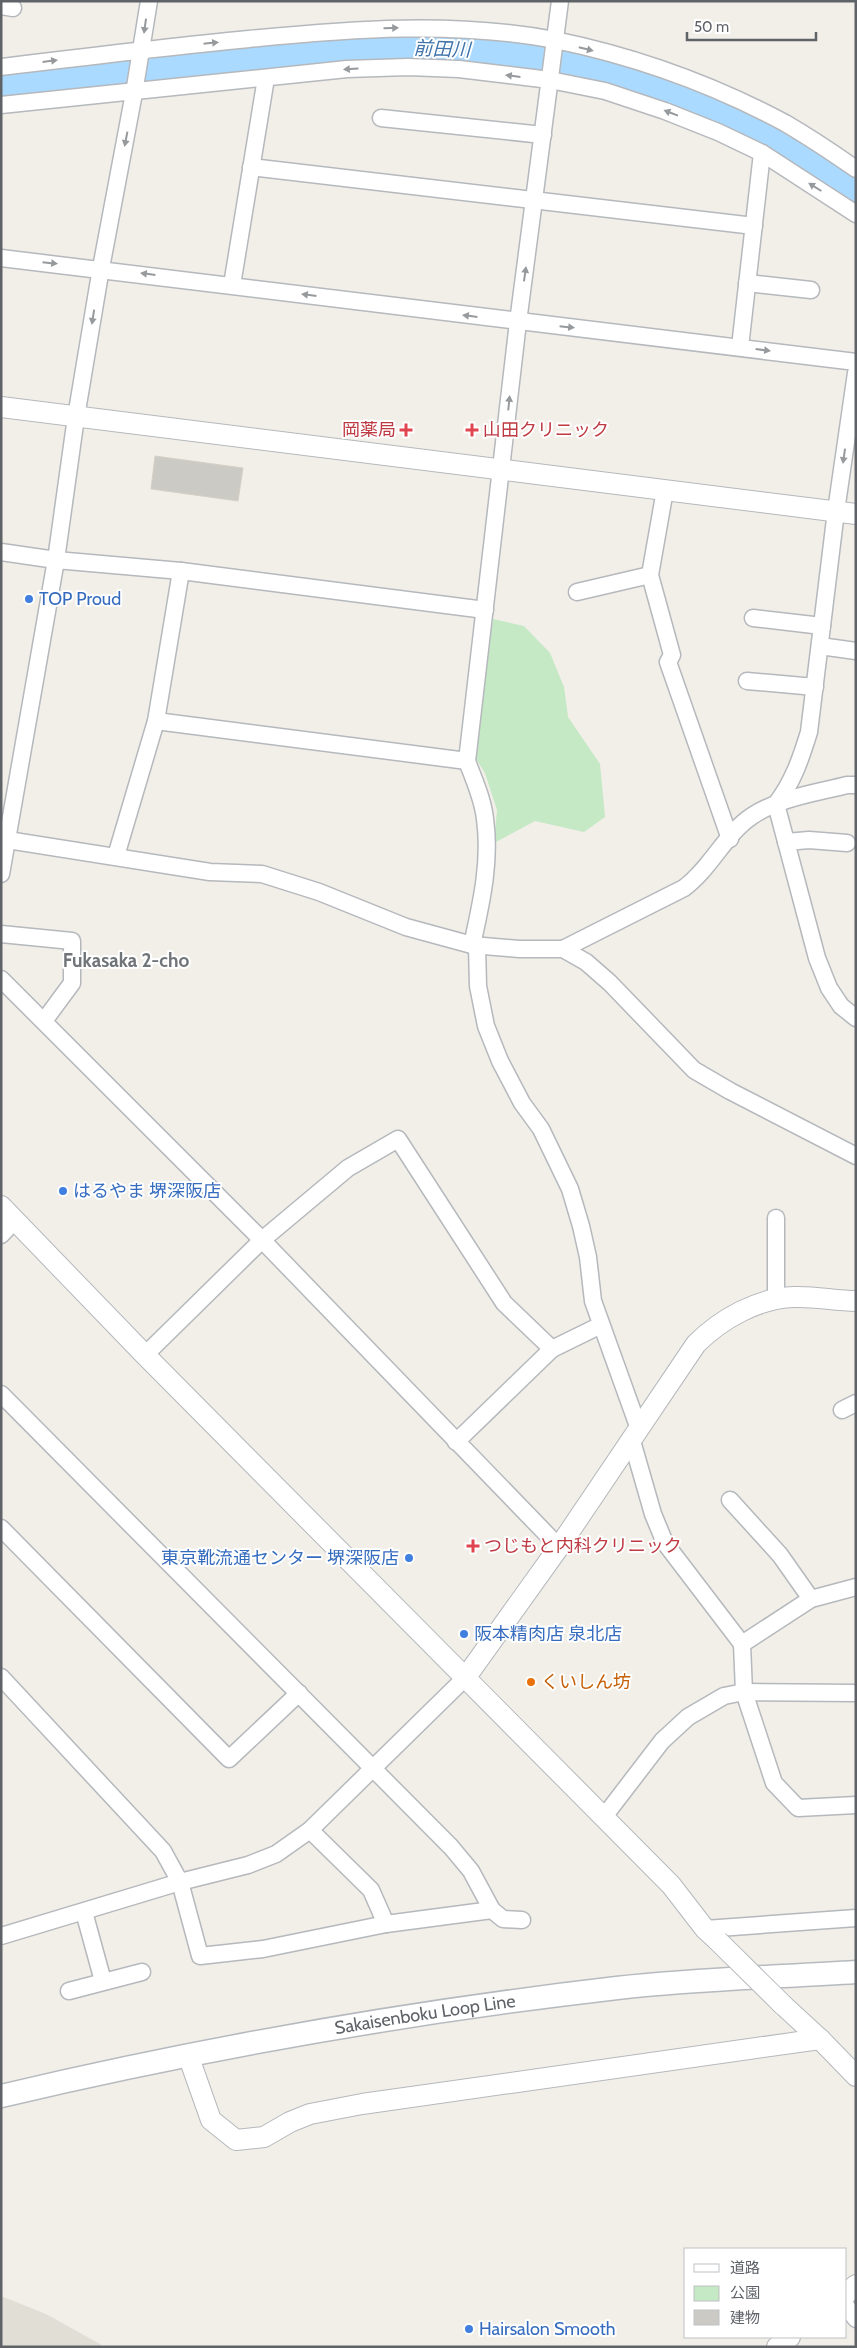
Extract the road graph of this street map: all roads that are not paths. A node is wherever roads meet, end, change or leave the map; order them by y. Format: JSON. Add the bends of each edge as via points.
{"nodes":[{"id":1,"x":149,"y":1,"type":"edge"},
{"id":2,"x":560,"y":1,"type":"edge"},
{"id":3,"x":555,"y":40,"type":"junction"},
{"id":4,"x":142,"y":50,"type":"junction"},
{"id":5,"x":1,"y":67,"type":"edge"},
{"id":6,"x":266,"y":78,"type":"junction"},
{"id":7,"x":550,"y":80,"type":"junction"},
{"id":8,"x":134,"y":92,"type":"junction"},
{"id":9,"x":1,"y":105,"type":"edge"},
{"id":10,"x":381,"y":118,"type":"dead end"},
{"id":11,"x":543,"y":135,"type":"junction"},
{"id":12,"x":762,"y":154,"type":"junction"},
{"id":13,"x":251,"y":168,"type":"junction"},
{"id":14,"x":856,"y":169,"type":"edge"},
{"id":15,"x":534,"y":202,"type":"junction"},
{"id":16,"x":856,"y":214,"type":"edge"},
{"id":17,"x":754,"y":226,"type":"junction"},
{"id":18,"x":1,"y":258,"type":"edge"},
{"id":19,"x":101,"y":268,"type":"junction"},
{"id":20,"x":748,"y":283,"type":"junction"},
{"id":21,"x":232,"y":285,"type":"junction"},
{"id":22,"x":811,"y":290,"type":"dead end"},
{"id":23,"x":518,"y":322,"type":"junction"},
{"id":24,"x":740,"y":347,"type":"junction"},
{"id":25,"x":856,"y":362,"type":"edge"},
{"id":26,"x":856,"y":373,"type":"edge"},
{"id":27,"x":1,"y":407,"type":"edge"},
{"id":28,"x":76,"y":417,"type":"junction"},
{"id":29,"x":502,"y":469,"type":"junction"},
{"id":30,"x":665,"y":490,"type":"junction"},
{"id":31,"x":836,"y":511,"type":"junction"},
{"id":32,"x":856,"y":514,"type":"edge"},
{"id":33,"x":1,"y":552,"type":"edge"},
{"id":34,"x":56,"y":560,"type":"junction"},
{"id":35,"x":181,"y":571,"type":"junction"},
{"id":36,"x":650,"y":575,"type":"junction"},
{"id":37,"x":577,"y":592,"type":"dead end"},
{"id":38,"x":485,"y":610,"type":"junction"},
{"id":39,"x":753,"y":618,"type":"dead end"},
{"id":40,"x":822,"y":626,"type":"junction"},
{"id":41,"x":820,"y":646,"type":"junction"},
{"id":42,"x":856,"y":651,"type":"edge"},
{"id":43,"x":747,"y":681,"type":"dead end"},
{"id":44,"x":815,"y":687,"type":"junction"},
{"id":45,"x":156,"y":721,"type":"junction"},
{"id":46,"x":467,"y":761,"type":"junction"},
{"id":47,"x":856,"y":784,"type":"edge"},
{"id":48,"x":776,"y":804,"type":"junction"},
{"id":49,"x":4,"y":839,"type":"edge"},
{"id":50,"x":730,"y":839,"type":"junction"},
{"id":51,"x":786,"y":842,"type":"junction"},
{"id":52,"x":847,"y":843,"type":"dead end"},
{"id":53,"x":116,"y":856,"type":"junction"},
{"id":54,"x":1,"y":874,"type":"edge"},
{"id":55,"x":1,"y":934,"type":"edge"},
{"id":56,"x":475,"y":945,"type":"junction"},
{"id":57,"x":563,"y":949,"type":"junction"},
{"id":58,"x":1,"y":978,"type":"edge"},
{"id":59,"x":856,"y":1018,"type":"edge"},
{"id":60,"x":44,"y":1021,"type":"junction"},
{"id":61,"x":856,"y":1156,"type":"edge"},
{"id":62,"x":8,"y":1213,"type":"edge"},
{"id":63,"x":776,"y":1218,"type":"dead end"},
{"id":64,"x":1,"y":1235,"type":"edge"},
{"id":65,"x":262,"y":1240,"type":"junction"},
{"id":66,"x":776,"y":1300,"type":"junction"},
{"id":67,"x":856,"y":1301,"type":"edge"},
{"id":68,"x":601,"y":1326,"type":"junction"},
{"id":69,"x":552,"y":1349,"type":"junction"},
{"id":70,"x":145,"y":1355,"type":"junction"},
{"id":71,"x":3,"y":1398,"type":"edge"},
{"id":72,"x":636,"y":1435,"type":"junction"},
{"id":73,"x":456,"y":1442,"type":"junction"},
{"id":74,"x":730,"y":1500,"type":"dead end"},
{"id":75,"x":1,"y":1528,"type":"edge"},
{"id":76,"x":559,"y":1547,"type":"junction"},
{"id":77,"x":856,"y":1587,"type":"edge"},
{"id":78,"x":811,"y":1599,"type":"junction"},
{"id":79,"x":742,"y":1644,"type":"junction"},
{"id":80,"x":1,"y":1677,"type":"edge"},
{"id":81,"x":466,"y":1677,"type":"junction"},
{"id":82,"x":744,"y":1692,"type":"junction"},
{"id":83,"x":299,"y":1693,"type":"junction"},
{"id":84,"x":856,"y":1693,"type":"edge"},
{"id":85,"x":372,"y":1768,"type":"junction"},
{"id":86,"x":856,"y":1805,"type":"edge"},
{"id":87,"x":603,"y":1818,"type":"junction"},
{"id":88,"x":310,"y":1830,"type":"junction"},
{"id":89,"x":180,"y":1882,"type":"junction"},
{"id":90,"x":492,"y":1910,"type":"junction"},
{"id":91,"x":84,"y":1912,"type":"junction"},
{"id":92,"x":856,"y":1918,"type":"edge"},
{"id":93,"x":522,"y":1920,"type":"dead end"},
{"id":94,"x":386,"y":1924,"type":"junction"},
{"id":95,"x":712,"y":1935,"type":"junction"},
{"id":96,"x":1,"y":1936,"type":"edge"},
{"id":97,"x":142,"y":1972,"type":"dead end"},
{"id":98,"x":856,"y":1972,"type":"edge"},
{"id":99,"x":103,"y":1981,"type":"junction"},
{"id":100,"x":68,"y":1991,"type":"dead end"},
{"id":101,"x":820,"y":2039,"type":"junction"},
{"id":102,"x":188,"y":2055,"type":"junction"},
{"id":103,"x":856,"y":2076,"type":"edge"},
{"id":104,"x":1,"y":2096,"type":"edge"},
{"id":105,"x":847,"y":2307,"type":"edge"},
{"id":106,"x":856,"y":2319,"type":"edge"},
{"id":107,"x":789,"y":2338,"type":"edge"},
{"id":108,"x":777,"y":2347,"type":"edge"}],
"edges":[{"from":1,"to":4,"type":"street","one_way":true},
{"from":2,"to":3,"type":"street"},
{"from":4,"to":3,"type":"street","one_way":true,"via":[[392,28],[448,28]]},
{"from":3,"to":7,"type":"street"},
{"from":3,"to":14,"type":"street","one_way":true,"via":[[676,75],[736,99],[785,124]]},
{"from":5,"to":4,"type":"street","one_way":true},
{"from":4,"to":8,"type":"street"},
{"from":7,"to":6,"type":"street","one_way":true,"via":[[458,68],[408,66]]},
{"from":6,"to":8,"type":"street"},
{"from":6,"to":13,"type":"street"},
{"from":7,"to":11,"type":"street"},
{"from":12,"to":7,"type":"street","one_way":true,"via":[[665,111],[605,91]]},
{"from":8,"to":9,"type":"street"},
{"from":8,"to":19,"type":"street","one_way":true},
{"from":10,"to":11,"type":"street"},
{"from":11,"to":15,"type":"street"},
{"from":16,"to":12,"type":"street","one_way":true},
{"from":12,"to":17,"type":"street"},
{"from":13,"to":15,"type":"street"},
{"from":13,"to":21,"type":"street"},
{"from":15,"to":17,"type":"street"},
{"from":23,"to":15,"type":"street","one_way":true},
{"from":17,"to":20,"type":"street"},
{"from":18,"to":19,"type":"street","one_way":true},
{"from":21,"to":19,"type":"street","one_way":true},
{"from":19,"to":28,"type":"street","one_way":true},
{"from":20,"to":22,"type":"street"},
{"from":20,"to":24,"type":"street"},
{"from":23,"to":21,"type":"street","one_way":true},
{"from":23,"to":24,"type":"street","one_way":true},
{"from":29,"to":23,"type":"street","one_way":true},
{"from":24,"to":25,"type":"street","one_way":true},
{"from":26,"to":31,"type":"street","one_way":true},
{"from":27,"to":28,"type":"street"},
{"from":28,"to":29,"type":"street"},
{"from":28,"to":34,"type":"street"},
{"from":29,"to":30,"type":"street"},
{"from":29,"to":38,"type":"street"},
{"from":30,"to":31,"type":"street"},
{"from":30,"to":36,"type":"street"},
{"from":31,"to":32,"type":"street"},
{"from":31,"to":40,"type":"street"},
{"from":33,"to":34,"type":"street"},
{"from":34,"to":35,"type":"street"},
{"from":34,"to":49,"type":"street"},
{"from":35,"to":38,"type":"street"},
{"from":35,"to":45,"type":"street"},
{"from":36,"to":37,"type":"street"},
{"from":36,"to":50,"type":"street","via":[[672,655],[668,662]]},
{"from":38,"to":46,"type":"street"},
{"from":39,"to":40,"type":"street"},
{"from":40,"to":41,"type":"street"},
{"from":41,"to":42,"type":"street"},
{"from":41,"to":44,"type":"street"},
{"from":43,"to":44,"type":"street"},
{"from":44,"to":48,"type":"street","via":[[809,732],[801,758],[788,789]]},
{"from":45,"to":46,"type":"street"},
{"from":45,"to":53,"type":"street"},
{"from":46,"to":56,"type":"street","via":[[481,797],[487,855]]},
{"from":47,"to":48,"type":"street"},
{"from":48,"to":50,"type":"street","via":[[752,816]]},
{"from":48,"to":51,"type":"street"},
{"from":49,"to":53,"type":"street"},
{"from":49,"to":54,"type":"street"},
{"from":50,"to":57,"type":"street","via":[[698,878],[684,888]]},
{"from":51,"to":52,"type":"street"},
{"from":51,"to":59,"type":"street","via":[[817,958],[829,988],[841,1006]]},
{"from":53,"to":56,"type":"street","via":[[210,872],[262,874],[319,892],[406,927]]},
{"from":55,"to":60,"type":"street","via":[[72,941],[72,983]]},
{"from":56,"to":57,"type":"street"},
{"from":56,"to":68,"type":"street","via":[[478,986],[486,1026],[522,1104],[541,1129],[570,1189],[581,1226],[593,1301]]},
{"from":57,"to":61,"type":"street","via":[[586,962],[610,983],[694,1070]]},
{"from":58,"to":60,"type":"street"},
{"from":60,"to":65,"type":"street"},
{"from":62,"to":64,"type":"street"},
{"from":62,"to":70,"type":"street"},
{"from":63,"to":66,"type":"street"},
{"from":65,"to":69,"type":"street","via":[[348,1168],[398,1139],[504,1303]]},
{"from":65,"to":70,"type":"street"},
{"from":65,"to":73,"type":"street"},
{"from":66,"to":67,"type":"street","via":[[794,1297]]},
{"from":66,"to":72,"type":"street","via":[[730,1318],[696,1344]]},
{"from":68,"to":69,"type":"street"},
{"from":68,"to":72,"type":"street"},
{"from":69,"to":73,"type":"street"},
{"from":70,"to":81,"type":"street"},
{"from":71,"to":83,"type":"street"},
{"from":72,"to":76,"type":"street"},
{"from":72,"to":79,"type":"street","via":[[653,1514],[665,1543]]},
{"from":73,"to":76,"type":"street"},
{"from":74,"to":78,"type":"street","via":[[780,1555]]},
{"from":75,"to":83,"type":"street","via":[[229,1759]]},
{"from":76,"to":81,"type":"street"},
{"from":77,"to":78,"type":"street"},
{"from":78,"to":79,"type":"street"},
{"from":79,"to":82,"type":"street"},
{"from":80,"to":89,"type":"street","via":[[163,1851]]},
{"from":81,"to":85,"type":"street"},
{"from":81,"to":87,"type":"street"},
{"from":82,"to":84,"type":"street"},
{"from":82,"to":86,"type":"street","via":[[774,1784],[798,1808]]},
{"from":82,"to":87,"type":"street","via":[[724,1696],[688,1716],[662,1740]]},
{"from":83,"to":85,"type":"street"},
{"from":85,"to":88,"type":"street"},
{"from":85,"to":90,"type":"street","via":[[451,1847],[471,1871]]},
{"from":87,"to":95,"type":"street","via":[[670,1885]]},
{"from":88,"to":89,"type":"street","via":[[276,1854],[248,1865]]},
{"from":88,"to":94,"type":"street","via":[[371,1890]]},
{"from":89,"to":91,"type":"street"},
{"from":89,"to":94,"type":"street","via":[[200,1956],[263,1949]]},
{"from":90,"to":93,"type":"street","via":[[503,1919]]},
{"from":90,"to":94,"type":"street"},
{"from":91,"to":96,"type":"street"},
{"from":91,"to":99,"type":"street"},
{"from":92,"to":95,"type":"street"},
{"from":95,"to":101,"type":"street","bridge":true},
{"from":97,"to":99,"type":"street"},
{"from":98,"to":102,"type":"main road","name":"Sakaisenboku Loop Line","via":[[619,1988],[403,2016]]},
{"from":99,"to":100,"type":"street"},
{"from":101,"to":102,"type":"street","via":[[362,2104],[310,2114],[264,2137],[236,2140],[211,2120]]},
{"from":101,"to":103,"type":"street"},
{"from":102,"to":104,"type":"main road","name":"Sakaisenboku Loop Line"},
{"from":105,"to":106,"type":"street"},
{"from":107,"to":108,"type":"street"}]}
